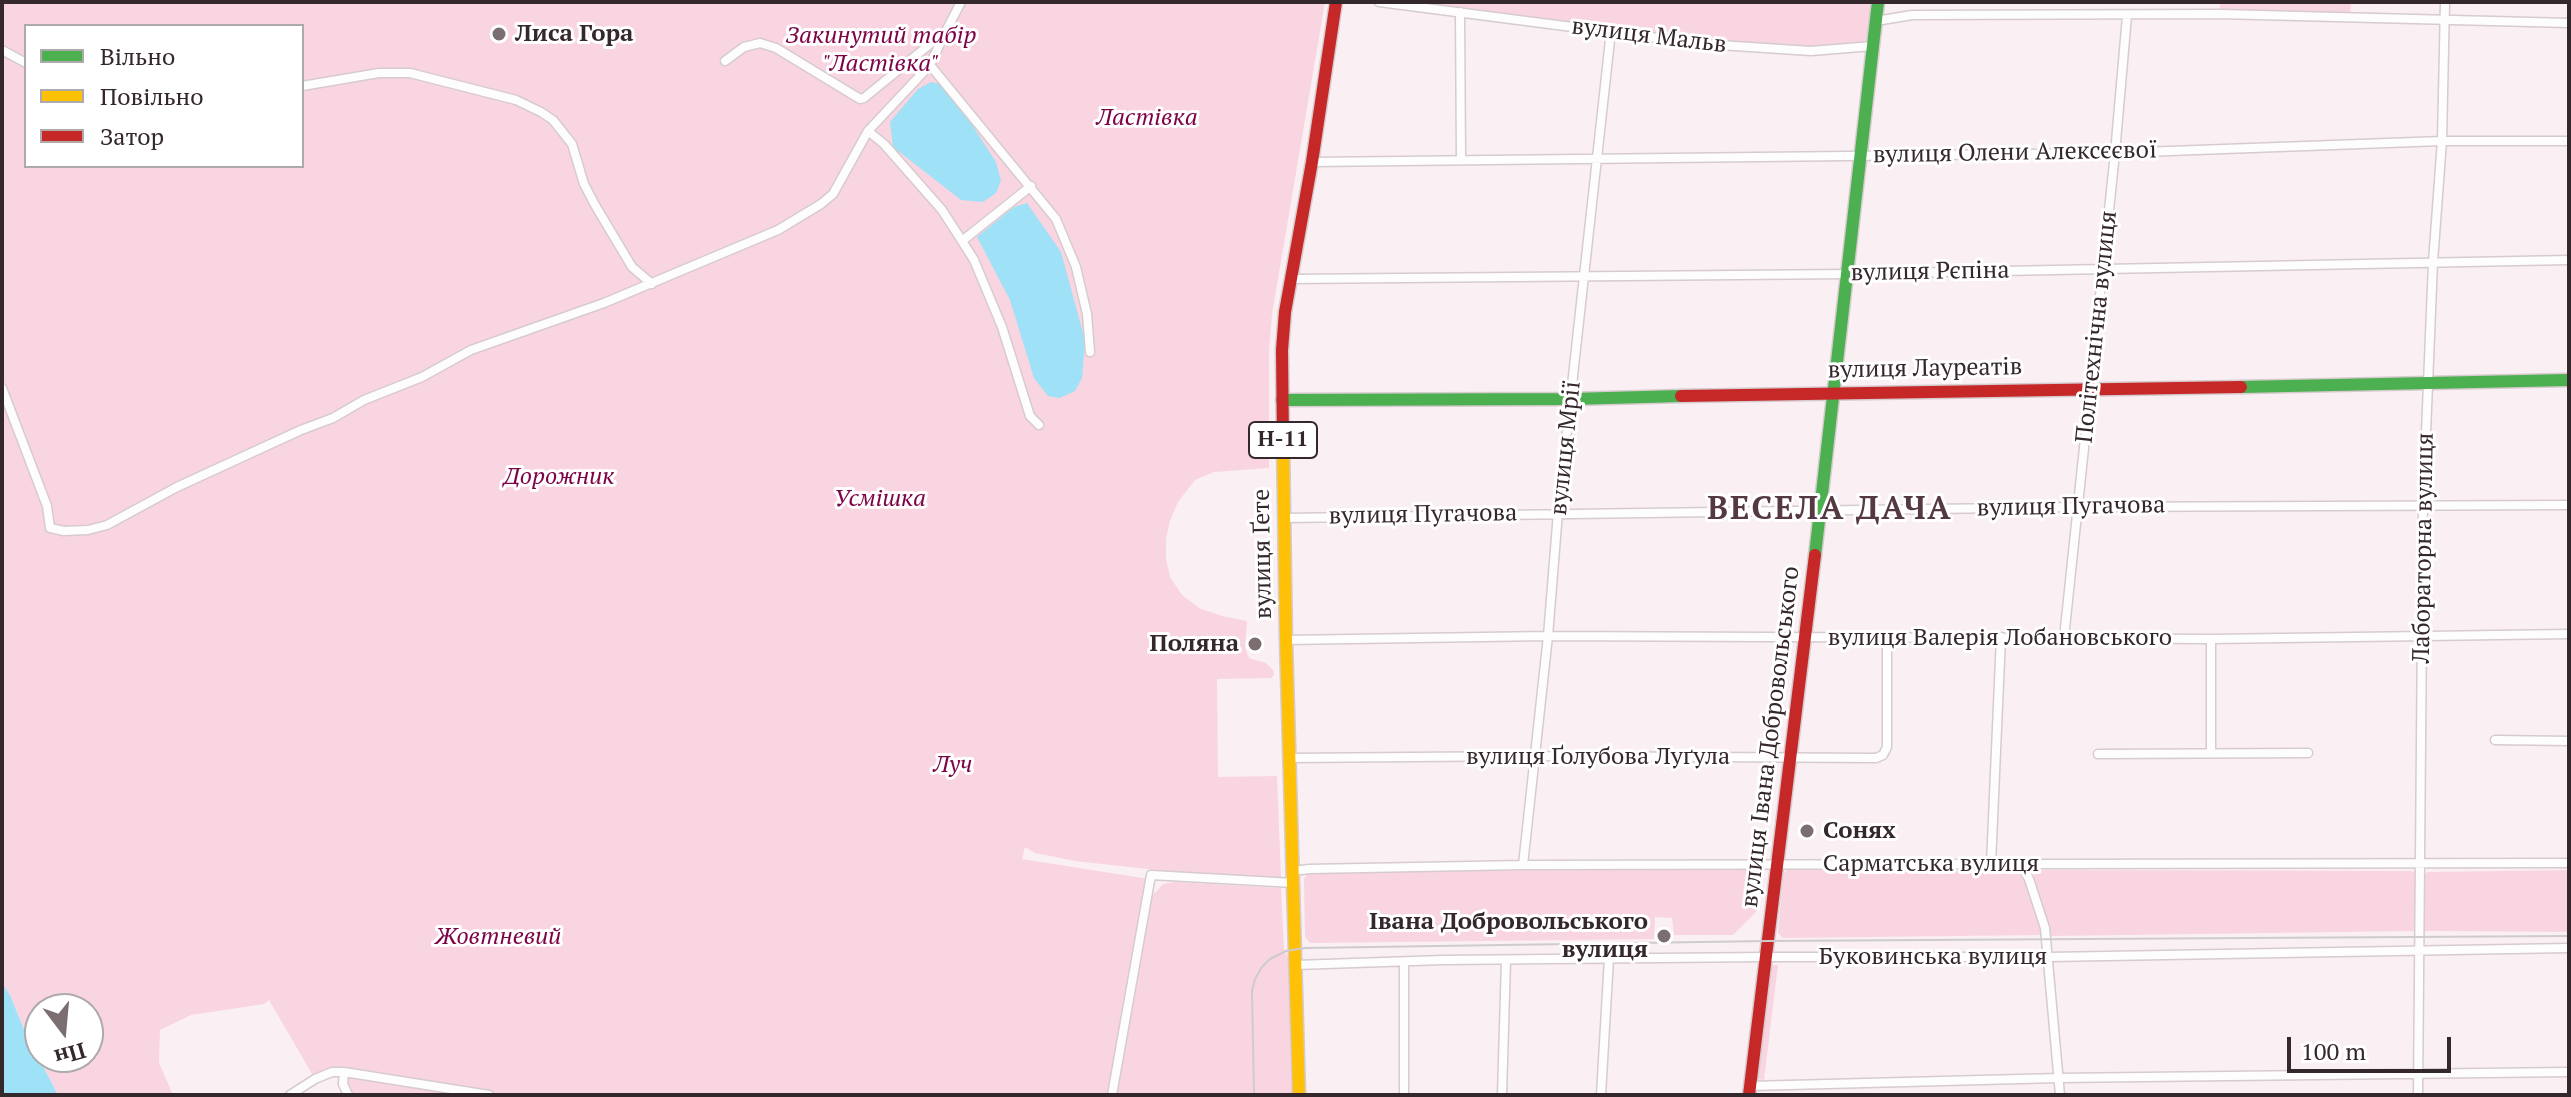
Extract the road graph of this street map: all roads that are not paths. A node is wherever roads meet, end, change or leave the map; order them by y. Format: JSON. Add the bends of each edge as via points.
{"nodes":[{"id":1,"x":961,"y":2,"type":"edge"},
{"id":2,"x":1336,"y":2,"type":"edge"},
{"id":3,"x":1379,"y":2,"type":"edge"},
{"id":4,"x":1878,"y":2,"type":"edge"},
{"id":5,"x":2445,"y":2,"type":"edge"},
{"id":6,"x":1460,"y":12,"type":"junction"},
{"id":7,"x":2127,"y":16,"type":"junction"},
{"id":8,"x":1876,"y":21,"type":"junction"},
{"id":9,"x":2445,"y":21,"type":"junction"},
{"id":10,"x":2569,"y":23,"type":"edge"},
{"id":11,"x":946,"y":31,"type":"junction"},
{"id":12,"x":1611,"y":31,"type":"junction"},
{"id":13,"x":1873,"y":46,"type":"junction"},
{"id":14,"x":2,"y":50,"type":"edge"},
{"id":15,"x":725,"y":61,"type":"dead end"},
{"id":16,"x":24,"y":62,"type":"edge"},
{"id":17,"x":930,"y":65,"type":"junction"},
{"id":18,"x":304,"y":86,"type":"edge"},
{"id":19,"x":868,"y":131,"type":"junction"},
{"id":20,"x":2442,"y":141,"type":"junction"},
{"id":21,"x":2569,"y":141,"type":"edge"},
{"id":22,"x":2115,"y":153,"type":"junction"},
{"id":23,"x":1861,"y":156,"type":"junction"},
{"id":24,"x":1598,"y":159,"type":"junction"},
{"id":25,"x":1461,"y":160,"type":"junction"},
{"id":26,"x":1312,"y":162,"type":"junction"},
{"id":27,"x":1031,"y":186,"type":"junction"},
{"id":28,"x":962,"y":241,"type":"junction"},
{"id":29,"x":2569,"y":260,"type":"edge"},
{"id":30,"x":2433,"y":262,"type":"junction"},
{"id":31,"x":2104,"y":269,"type":"junction"},
{"id":32,"x":1848,"y":274,"type":"junction"},
{"id":33,"x":1584,"y":277,"type":"junction"},
{"id":34,"x":1291,"y":279,"type":"junction"},
{"id":35,"x":652,"y":284,"type":"junction"},
{"id":36,"x":1090,"y":352,"type":"dead end"},
{"id":37,"x":2569,"y":380,"type":"edge"},
{"id":38,"x":2429,"y":382,"type":"junction"},
{"id":39,"x":2,"y":388,"type":"edge"},
{"id":40,"x":2090,"y":390,"type":"junction"},
{"id":41,"x":1835,"y":392,"type":"junction"},
{"id":42,"x":1572,"y":399,"type":"junction"},
{"id":43,"x":1282,"y":400,"type":"junction"},
{"id":44,"x":1039,"y":425,"type":"dead end"},
{"id":45,"x":2569,"y":505,"type":"edge"},
{"id":46,"x":2423,"y":506,"type":"junction"},
{"id":47,"x":2077,"y":507,"type":"junction"},
{"id":48,"x":1821,"y":511,"type":"junction"},
{"id":49,"x":1558,"y":512,"type":"junction"},
{"id":50,"x":1285,"y":518,"type":"junction"},
{"id":51,"x":2569,"y":634,"type":"edge"},
{"id":52,"x":2422,"y":635,"type":"junction"},
{"id":53,"x":1548,"y":636,"type":"junction"},
{"id":54,"x":1803,"y":637,"type":"junction"},
{"id":55,"x":2001,"y":637,"type":"junction"},
{"id":56,"x":1887,"y":638,"type":"junction"},
{"id":57,"x":2064,"y":638,"type":"junction"},
{"id":58,"x":2211,"y":639,"type":"junction"},
{"id":59,"x":1286,"y":640,"type":"junction"},
{"id":60,"x":2495,"y":740,"type":"dead end"},
{"id":61,"x":2569,"y":741,"type":"edge"},
{"id":62,"x":2211,"y":752,"type":"junction"},
{"id":63,"x":2308,"y":753,"type":"dead end"},
{"id":64,"x":2098,"y":754,"type":"dead end"},
{"id":65,"x":1535,"y":756,"type":"junction"},
{"id":66,"x":1789,"y":757,"type":"junction"},
{"id":67,"x":1290,"y":758,"type":"junction"},
{"id":68,"x":2420,"y":863,"type":"junction"},
{"id":69,"x":2569,"y":863,"type":"edge"},
{"id":70,"x":1991,"y":864,"type":"junction"},
{"id":71,"x":2021,"y":864,"type":"junction"},
{"id":72,"x":1523,"y":865,"type":"junction"},
{"id":73,"x":1777,"y":865,"type":"junction"},
{"id":74,"x":1294,"y":877,"type":"junction"},
{"id":75,"x":2569,"y":948,"type":"edge"},
{"id":76,"x":2420,"y":950,"type":"junction"},
{"id":77,"x":1766,"y":957,"type":"junction"},
{"id":78,"x":2049,"y":957,"type":"junction"},
{"id":79,"x":1609,"y":958,"type":"junction"},
{"id":80,"x":1506,"y":960,"type":"junction"},
{"id":81,"x":1404,"y":962,"type":"junction"},
{"id":82,"x":1296,"y":965,"type":"junction"},
{"id":83,"x":344,"y":1072,"type":"junction"},
{"id":84,"x":2569,"y":1072,"type":"edge"},
{"id":85,"x":2419,"y":1073,"type":"junction"},
{"id":86,"x":2059,"y":1078,"type":"junction"},
{"id":87,"x":1749,"y":1090,"type":"edge"},
{"id":88,"x":290,"y":1095,"type":"edge"},
{"id":89,"x":348,"y":1095,"type":"edge"},
{"id":90,"x":489,"y":1095,"type":"edge"},
{"id":91,"x":1112,"y":1095,"type":"edge"},
{"id":92,"x":1299,"y":1095,"type":"edge"},
{"id":93,"x":1404,"y":1095,"type":"edge"},
{"id":94,"x":1502,"y":1095,"type":"edge"},
{"id":95,"x":1601,"y":1095,"type":"edge"},
{"id":96,"x":2060,"y":1095,"type":"edge"},
{"id":97,"x":2418,"y":1095,"type":"edge"}],
"edges":[{"from":1,"to":11,"type":"street"},
{"from":2,"to":26,"type":"street","name":"вулиця Ґете","number":"Н-11"},
{"from":3,"to":6,"type":"street","name":"вулиця Мальв"},
{"from":4,"to":8,"type":"street","name":"вулиця Івана Добровольського"},
{"from":5,"to":9,"type":"street","name":"Лабораторна вулиця"},
{"from":6,"to":12,"type":"street","name":"вулиця Мальв"},
{"from":6,"to":25,"type":"street"},
{"from":7,"to":8,"type":"street","via":[[1912,15]]},
{"from":7,"to":9,"type":"street"},
{"from":7,"to":22,"type":"street","name":"Політехнічна вулиця"},
{"from":8,"to":13,"type":"street","name":"вулиця Івана Добровольського"},
{"from":9,"to":10,"type":"street"},
{"from":9,"to":20,"type":"street","name":"Лабораторна вулиця"},
{"from":11,"to":15,"type":"street","via":[[860,99],[760,43]]},
{"from":11,"to":17,"type":"street"},
{"from":12,"to":13,"type":"street","name":"вулиця Мальв","via":[[1765,49]]},
{"from":12,"to":24,"type":"street","name":"вулиця Мрії"},
{"from":13,"to":23,"type":"street","name":"вулиця Івана Добровольського"},
{"from":14,"to":16,"type":"street"},
{"from":17,"to":19,"type":"street"},
{"from":17,"to":27,"type":"street"},
{"from":18,"to":35,"type":"street","via":[[410,73],[516,100],[541,112],[572,144],[595,205],[632,267]]},
{"from":19,"to":28,"type":"street","via":[[942,210]]},
{"from":19,"to":35,"type":"street","via":[[842,181],[821,204],[778,230]]},
{"from":20,"to":21,"type":"street","name":"вулиця Олени Алексєєвої"},
{"from":20,"to":22,"type":"street","name":"вулиця Олени Алексєєвої"},
{"from":20,"to":30,"type":"street","name":"Лабораторна вулиця"},
{"from":22,"to":23,"type":"street","name":"вулиця Олени Алексєєвої"},
{"from":22,"to":31,"type":"street","name":"Політехнічна вулиця"},
{"from":23,"to":24,"type":"street","name":"вулиця Олени Алексєєвої"},
{"from":23,"to":32,"type":"street","name":"вулиця Івана Добровольського"},
{"from":24,"to":25,"type":"street","name":"вулиця Олени Алексєєвої"},
{"from":24,"to":33,"type":"street","name":"вулиця Мрії"},
{"from":25,"to":26,"type":"street","name":"вулиця Олени Алексєєвої"},
{"from":26,"to":34,"type":"street","name":"вулиця Ґете","number":"Н-11"},
{"from":27,"to":28,"type":"street"},
{"from":27,"to":36,"type":"street","via":[[1056,219],[1076,267]]},
{"from":28,"to":44,"type":"street","via":[[991,299],[1030,416]]},
{"from":29,"to":30,"type":"street","name":"вулиця Рєпіна"},
{"from":30,"to":31,"type":"street","name":"вулиця Рєпіна"},
{"from":30,"to":38,"type":"street","name":"Лабораторна вулиця"},
{"from":31,"to":32,"type":"street","name":"вулиця Рєпіна"},
{"from":31,"to":40,"type":"street","name":"Політехнічна вулиця"},
{"from":32,"to":33,"type":"street","name":"вулиця Рєпіна"},
{"from":32,"to":41,"type":"street","name":"вулиця Івана Добровольського"},
{"from":33,"to":34,"type":"street","name":"вулиця Рєпіна"},
{"from":33,"to":42,"type":"street","name":"вулиця Мрії"},
{"from":34,"to":43,"type":"street","name":"вулиця Ґете","number":"Н-11"},
{"from":35,"to":39,"type":"street","via":[[471,350],[88,530],[50,528],[47,506]]},
{"from":37,"to":38,"type":"street","name":"вулиця Лауреатів"},
{"from":38,"to":40,"type":"street","name":"вулиця Лауреатів"},
{"from":38,"to":46,"type":"street","name":"Лабораторна вулиця"},
{"from":40,"to":41,"type":"street","name":"вулиця Лауреатів"},
{"from":40,"to":47,"type":"street","name":"Політехнічна вулиця"},
{"from":41,"to":42,"type":"street","name":"вулиця Лауреатів"},
{"from":41,"to":48,"type":"street","name":"вулиця Івана Добровольського"},
{"from":42,"to":43,"type":"street","name":"вулиця Лауреатів"},
{"from":42,"to":49,"type":"street","name":"вулиця Мрії"},
{"from":43,"to":50,"type":"street","name":"вулиця Ґете","number":"Н-11"},
{"from":45,"to":46,"type":"street","name":"вулиця Пугачова"},
{"from":46,"to":47,"type":"street","name":"вулиця Пугачова"},
{"from":46,"to":52,"type":"street","name":"Лабораторна вулиця"},
{"from":47,"to":48,"type":"street","name":"вулиця Пугачова"},
{"from":47,"to":57,"type":"street","name":"Політехнічна вулиця"},
{"from":48,"to":49,"type":"street","name":"вулиця Пугачова"},
{"from":48,"to":54,"type":"street","name":"вулиця Івана Добровольського"},
{"from":49,"to":50,"type":"street","name":"вулиця Пугачова"},
{"from":49,"to":53,"type":"street","name":"вулиця Мрії"},
{"from":50,"to":59,"type":"street","name":"вулиця Ґете","number":"Н-11"},
{"from":51,"to":52,"type":"street","name":"вулиця Валерія Лобановського"},
{"from":52,"to":58,"type":"street","name":"вулиця Валерія Лобановського"},
{"from":52,"to":68,"type":"street","name":"Лабораторна вулиця"},
{"from":53,"to":54,"type":"street","name":"вулиця Валерія Лобановського"},
{"from":53,"to":59,"type":"street","name":"вулиця Валерія Лобановського"},
{"from":53,"to":65,"type":"street","name":"вулиця Мрії"},
{"from":54,"to":56,"type":"street","name":"вулиця Валерія Лобановського"},
{"from":54,"to":66,"type":"street","name":"вулиця Івана Добровольського"},
{"from":55,"to":56,"type":"street","name":"вулиця Валерія Лобановського"},
{"from":55,"to":57,"type":"street","name":"вулиця Валерія Лобановського"},
{"from":55,"to":70,"type":"street"},
{"from":56,"to":66,"type":"street","name":"вулиця Ґолубова Луґула","via":[[1883,755]]},
{"from":57,"to":58,"type":"street","name":"вулиця Валерія Лобановського"},
{"from":58,"to":62,"type":"street"},
{"from":59,"to":67,"type":"street","name":"вулиця Ґете","number":"Н-11"},
{"from":60,"to":61,"type":"street"},
{"from":62,"to":63,"type":"street"},
{"from":62,"to":64,"type":"street"},
{"from":65,"to":66,"type":"street","name":"вулиця Ґолубова Луґула"},
{"from":65,"to":67,"type":"street","name":"вулиця Ґолубова Луґула"},
{"from":65,"to":72,"type":"street","name":"вулиця Мрії"},
{"from":66,"to":73,"type":"street","name":"вулиця Івана Добровольського"},
{"from":67,"to":74,"type":"street","name":"вулиця Ґете","number":"Н-11"},
{"from":68,"to":69,"type":"street","name":"Сарматська вулиця"},
{"from":68,"to":71,"type":"street","name":"Сарматська вулиця"},
{"from":68,"to":76,"type":"street","name":"Лабораторна вулиця"},
{"from":70,"to":71,"type":"street","name":"Сарматська вулиця"},
{"from":70,"to":73,"type":"street","name":"Сарматська вулиця"},
{"from":71,"to":78,"type":"street","via":[[2039,907]]},
{"from":72,"to":73,"type":"street","name":"Сарматська вулиця"},
{"from":72,"to":74,"type":"street","name":"Сарматська вулиця","via":[[1309,869]]},
{"from":73,"to":77,"type":"street","name":"вулиця Івана Добровольського"},
{"from":74,"to":82,"type":"street","name":"вулиця Ґете","number":"Н-11"},
{"from":74,"to":91,"type":"street","name":"Сарматська вулиця","via":[[1151,875]]},
{"from":75,"to":76,"type":"street","name":"Буковинська вулиця"},
{"from":76,"to":78,"type":"street","name":"Буковинська вулиця"},
{"from":76,"to":85,"type":"street","name":"Лабораторна вулиця"},
{"from":77,"to":78,"type":"street","name":"Буковинська вулиця"},
{"from":77,"to":79,"type":"street","name":"Буковинська вулиця"},
{"from":77,"to":87,"type":"street","name":"вулиця Івана Добровольського"},
{"from":78,"to":86,"type":"street"},
{"from":79,"to":80,"type":"street","name":"Буковинська вулиця"},
{"from":79,"to":95,"type":"street"},
{"from":80,"to":81,"type":"street","name":"Буковинська вулиця"},
{"from":80,"to":94,"type":"street"},
{"from":81,"to":82,"type":"street","name":"Буковинська вулиця"},
{"from":81,"to":93,"type":"street"},
{"from":82,"to":92,"type":"street","number":"Н-11"},
{"from":83,"to":88,"type":"street","via":[[315,1079]]},
{"from":83,"to":89,"type":"street"},
{"from":83,"to":90,"type":"street"},
{"from":84,"to":85,"type":"street"},
{"from":85,"to":86,"type":"street"},
{"from":85,"to":97,"type":"street","name":"Лабораторна вулиця"},
{"from":86,"to":87,"type":"street"},
{"from":86,"to":96,"type":"street"}]}
